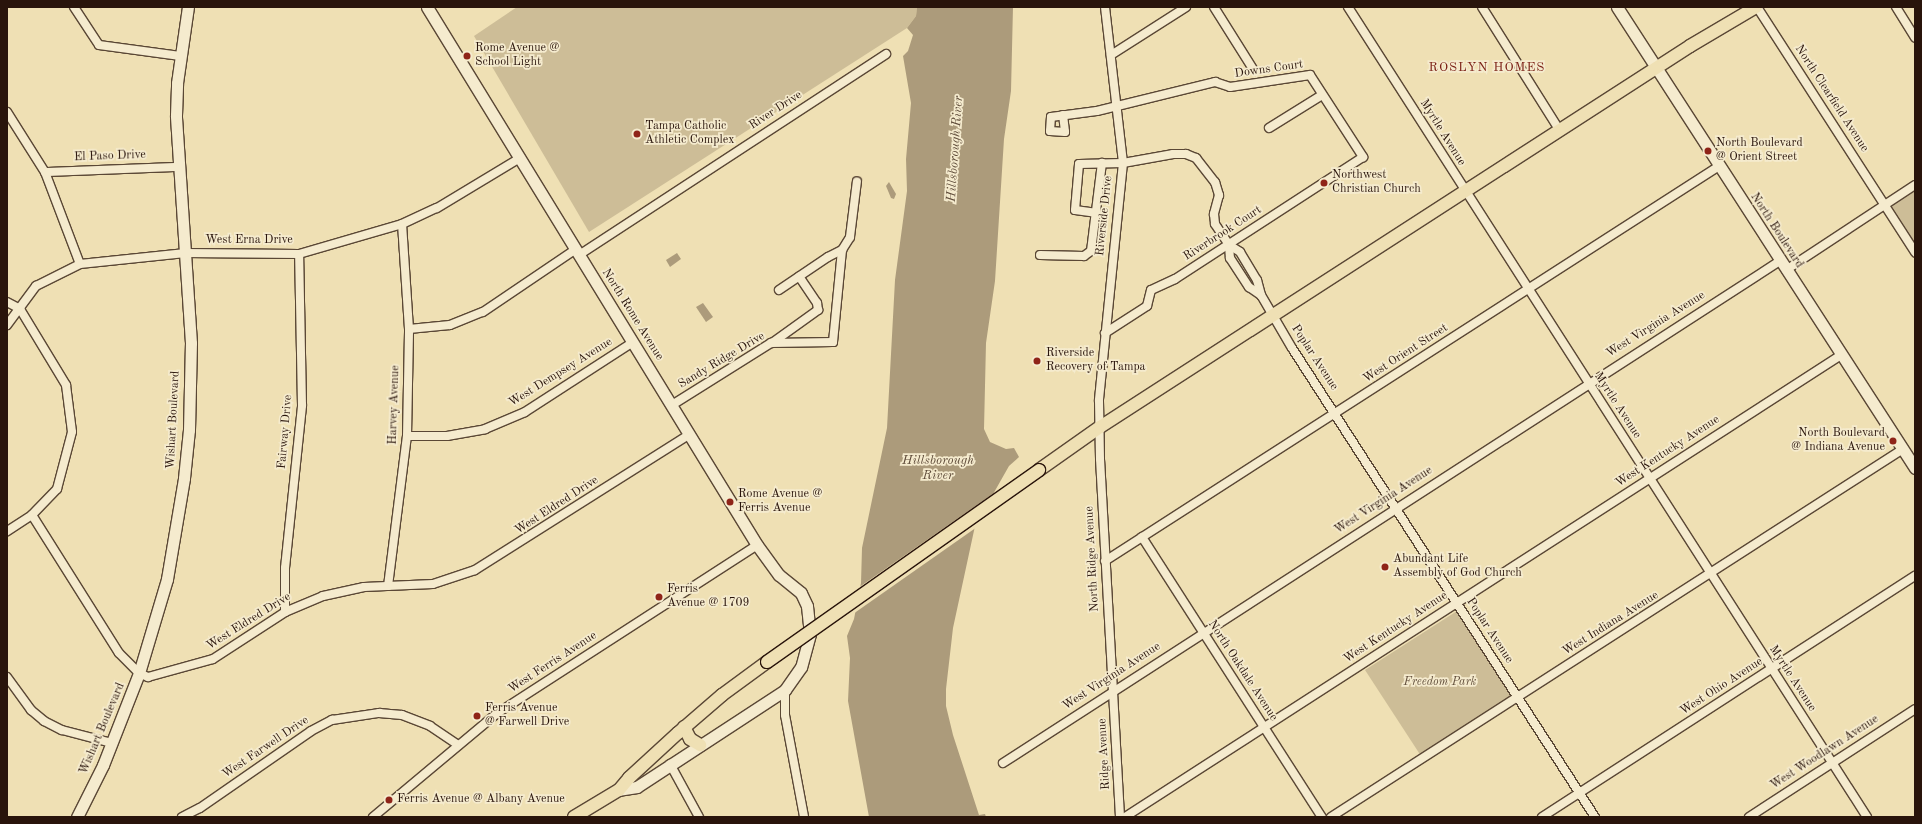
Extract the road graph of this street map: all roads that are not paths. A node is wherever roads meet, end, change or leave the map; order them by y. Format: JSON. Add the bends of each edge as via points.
{"nodes":[{"id":1,"x":74,"y":7,"type":"edge"},
{"id":2,"x":188,"y":7,"type":"edge"},
{"id":3,"x":427,"y":7,"type":"edge"},
{"id":4,"x":1105,"y":7,"type":"edge"},
{"id":5,"x":1186,"y":7,"type":"edge"},
{"id":6,"x":1214,"y":7,"type":"edge"},
{"id":7,"x":1348,"y":7,"type":"edge"},
{"id":8,"x":1482,"y":7,"type":"edge"},
{"id":9,"x":1617,"y":7,"type":"edge"},
{"id":10,"x":1756,"y":7,"type":"edge"},
{"id":11,"x":1896,"y":7,"type":"edge"},
{"id":12,"x":1915,"y":37,"type":"edge"},
{"id":13,"x":886,"y":54,"type":"dead end"},
{"id":14,"x":1111,"y":55,"type":"junction"},
{"id":15,"x":180,"y":56,"type":"junction"},
{"id":16,"x":1656,"y":68,"type":"junction"},
{"id":17,"x":1253,"y":69,"type":"dead end"},
{"id":18,"x":1322,"y":95,"type":"junction"},
{"id":19,"x":1115,"y":106,"type":"junction"},
{"id":20,"x":7,"y":112,"type":"edge"},
{"id":21,"x":1063,"y":115,"type":"dead end"},
{"id":22,"x":1269,"y":128,"type":"dead end"},
{"id":23,"x":1560,"y":131,"type":"junction"},
{"id":24,"x":1363,"y":157,"type":"joint"},
{"id":25,"x":520,"y":158,"type":"junction"},
{"id":26,"x":1102,"y":163,"type":"junction"},
{"id":27,"x":1123,"y":163,"type":"junction"},
{"id":28,"x":1719,"y":166,"type":"junction"},
{"id":29,"x":177,"y":167,"type":"junction"},
{"id":30,"x":44,"y":172,"type":"junction"},
{"id":31,"x":857,"y":181,"type":"dead end"},
{"id":32,"x":1915,"y":184,"type":"edge"},
{"id":33,"x":1465,"y":192,"type":"junction"},
{"id":34,"x":1885,"y":204,"type":"junction"},
{"id":35,"x":1096,"y":213,"type":"junction"},
{"id":36,"x":402,"y":224,"type":"junction"},
{"id":37,"x":1229,"y":245,"type":"junction"},
{"id":38,"x":842,"y":250,"type":"junction"},
{"id":39,"x":578,"y":252,"type":"junction"},
{"id":40,"x":1915,"y":252,"type":"edge"},
{"id":41,"x":185,"y":253,"type":"junction"},
{"id":42,"x":299,"y":254,"type":"junction"},
{"id":43,"x":1040,"y":255,"type":"dead end"},
{"id":44,"x":80,"y":264,"type":"junction"},
{"id":45,"x":1783,"y":265,"type":"junction"},
{"id":46,"x":799,"y":276,"type":"junction"},
{"id":47,"x":778,"y":290,"type":"dead end"},
{"id":48,"x":1528,"y":290,"type":"junction"},
{"id":49,"x":7,"y":302,"type":"edge"},
{"id":50,"x":20,"y":309,"type":"junction"},
{"id":51,"x":1273,"y":317,"type":"junction"},
{"id":52,"x":7,"y":325,"type":"edge"},
{"id":53,"x":409,"y":330,"type":"junction"},
{"id":54,"x":1105,"y":333,"type":"junction"},
{"id":55,"x":633,"y":342,"type":"junction"},
{"id":56,"x":771,"y":343,"type":"junction"},
{"id":57,"x":1841,"y":355,"type":"junction"},
{"id":58,"x":1587,"y":383,"type":"junction"},
{"id":59,"x":672,"y":405,"type":"junction"},
{"id":60,"x":1335,"y":414,"type":"junction"},
{"id":61,"x":1100,"y":427,"type":"junction"},
{"id":62,"x":690,"y":434,"type":"junction"},
{"id":63,"x":407,"y":436,"type":"junction"},
{"id":64,"x":1903,"y":450,"type":"junction"},
{"id":65,"x":1914,"y":465,"type":"edge"},
{"id":66,"x":1649,"y":478,"type":"junction"},
{"id":67,"x":1396,"y":508,"type":"junction"},
{"id":68,"x":32,"y":515,"type":"junction"},
{"id":69,"x":7,"y":531,"type":"edge"},
{"id":70,"x":1142,"y":537,"type":"junction"},
{"id":71,"x":758,"y":545,"type":"junction"},
{"id":72,"x":1105,"y":561,"type":"junction"},
{"id":73,"x":1710,"y":574,"type":"junction"},
{"id":74,"x":1915,"y":576,"type":"edge"},
{"id":75,"x":388,"y":586,"type":"junction"},
{"id":76,"x":1457,"y":603,"type":"junction"},
{"id":77,"x":285,"y":612,"type":"junction"},
{"id":78,"x":1202,"y":632,"type":"junction"},
{"id":79,"x":1771,"y":669,"type":"junction"},
{"id":80,"x":139,"y":673,"type":"junction"},
{"id":81,"x":7,"y":677,"type":"edge"},
{"id":82,"x":785,"y":690,"type":"junction"},
{"id":83,"x":1113,"y":690,"type":"junction"},
{"id":84,"x":1517,"y":697,"type":"junction"},
{"id":85,"x":1915,"y":709,"type":"edge"},
{"id":86,"x":1264,"y":727,"type":"junction"},
{"id":87,"x":684,"y":728,"type":"junction"},
{"id":88,"x":112,"y":743,"type":"junction"},
{"id":89,"x":458,"y":745,"type":"junction"},
{"id":90,"x":700,"y":745,"type":"junction"},
{"id":91,"x":1003,"y":763,"type":"dead end"},
{"id":92,"x":1832,"y":763,"type":"junction"},
{"id":93,"x":670,"y":764,"type":"junction"},
{"id":94,"x":619,"y":790,"type":"junction"},
{"id":95,"x":1579,"y":793,"type":"junction"},
{"id":96,"x":375,"y":816,"type":"edge"},
{"id":97,"x":77,"y":817,"type":"edge"},
{"id":98,"x":182,"y":817,"type":"edge"},
{"id":99,"x":574,"y":817,"type":"edge"},
{"id":100,"x":699,"y":817,"type":"edge"},
{"id":101,"x":804,"y":817,"type":"edge"},
{"id":102,"x":1120,"y":817,"type":"edge"},
{"id":103,"x":1125,"y":817,"type":"edge"},
{"id":104,"x":1322,"y":817,"type":"edge"},
{"id":105,"x":1331,"y":817,"type":"edge"},
{"id":106,"x":1542,"y":817,"type":"edge"},
{"id":107,"x":1595,"y":817,"type":"edge"},
{"id":108,"x":1748,"y":817,"type":"edge"},
{"id":109,"x":1867,"y":817,"type":"edge"}],
"edges":[{"from":1,"to":15,"type":"street","via":[[99,45]]},
{"from":2,"to":15,"type":"street","name":"Wishart Boulevard"},
{"from":3,"to":25,"type":"street","name":"North Rome Avenue"},
{"from":4,"to":14,"type":"street","name":"Riverside Drive"},
{"from":5,"to":14,"type":"street"},
{"from":6,"to":17,"type":"street"},
{"from":7,"to":33,"type":"street","name":"Myrtle Avenue"},
{"from":8,"to":23,"type":"street"},
{"from":9,"to":16,"type":"street","name":"North Boulevard"},
{"from":10,"to":16,"type":"main road"},
{"from":10,"to":34,"type":"street","name":"North Clearfield Avenue"},
{"from":11,"to":12,"type":"street"},
{"from":13,"to":39,"type":"street","name":"River Drive"},
{"from":14,"to":19,"type":"street","name":"Riverside Drive"},
{"from":15,"to":29,"type":"street","name":"Wishart Boulevard","via":[[176,115]]},
{"from":16,"to":23,"type":"main road"},
{"from":16,"to":28,"type":"street","name":"North Boulevard"},
{"from":18,"to":19,"type":"street","name":"Downs Court","via":[[1310,75],[1230,87],[1215,82]]},
{"from":18,"to":22,"type":"street"},
{"from":18,"to":24,"type":"street","name":"Downs Court"},
{"from":19,"to":21,"type":"street"},
{"from":19,"to":27,"type":"street","name":"Riverside Drive"},
{"from":20,"to":30,"type":"street"},
{"from":23,"to":33,"type":"main road"},
{"from":24,"to":37,"type":"street","name":"Riverbrook Court"},
{"from":25,"to":36,"type":"street","name":"West Erna Drive","via":[[437,208]]},
{"from":25,"to":39,"type":"street","name":"North Rome Avenue"},
{"from":26,"to":27,"type":"street","name":"Poplar Avenue"},
{"from":26,"to":35,"type":"street"},
{"from":26,"to":35,"type":"street","name":"Poplar Avenue","via":[[1078,164],[1075,210]]},
{"from":27,"to":37,"type":"street","name":"Poplar Avenue","via":[[1173,154],[1186,154],[1196,158],[1215,182],[1219,195],[1214,214],[1215,224]]},
{"from":27,"to":54,"type":"street","name":"Riverside Drive"},
{"from":28,"to":45,"type":"street","name":"North Boulevard"},
{"from":28,"to":48,"type":"street","name":"West Orient Street"},
{"from":29,"to":30,"type":"street","name":"El Paso Drive"},
{"from":29,"to":41,"type":"street","name":"Wishart Boulevard"},
{"from":30,"to":44,"type":"street"},
{"from":31,"to":38,"type":"street","via":[[850,238]]},
{"from":32,"to":34,"type":"street","name":"West Virginia Avenue"},
{"from":33,"to":48,"type":"street","name":"Myrtle Avenue"},
{"from":33,"to":51,"type":"main road"},
{"from":34,"to":40,"type":"street","name":"North Clearfield Avenue"},
{"from":34,"to":45,"type":"street","name":"West Virginia Avenue"},
{"from":35,"to":43,"type":"street","via":[[1091,251],[1084,256]]},
{"from":36,"to":42,"type":"street","name":"West Erna Drive"},
{"from":36,"to":53,"type":"street","name":"Harvey Avenue"},
{"from":37,"to":51,"type":"street","name":"Poplar Avenue","via":[[1230,258],[1249,287],[1260,295]]},
{"from":37,"to":54,"type":"street","name":"Riverbrook Court","via":[[1175,279],[1151,290],[1147,306]]},
{"from":38,"to":46,"type":"street"},
{"from":38,"to":56,"type":"street","name":"Sandy Ridge Drive","via":[[833,342]]},
{"from":39,"to":53,"type":"street","name":"River Drive","via":[[483,312],[450,325]]},
{"from":39,"to":55,"type":"street","name":"North Rome Avenue"},
{"from":41,"to":42,"type":"street","name":"West Erna Drive"},
{"from":41,"to":44,"type":"street","name":"West Erna Drive"},
{"from":41,"to":80,"type":"street","name":"Wishart Boulevard","via":[[191,343],[184,478],[167,579]]},
{"from":42,"to":77,"type":"street","name":"Fairway Drive","via":[[302,405],[285,568]]},
{"from":44,"to":50,"type":"street","name":"West Erna Drive","via":[[36,286]]},
{"from":45,"to":57,"type":"street","name":"North Boulevard"},
{"from":45,"to":58,"type":"street","name":"West Virginia Avenue"},
{"from":46,"to":47,"type":"street"},
{"from":46,"to":56,"type":"street","via":[[817,303],[818,310]]},
{"from":48,"to":58,"type":"street","name":"Myrtle Avenue"},
{"from":48,"to":60,"type":"street","name":"West Orient Street"},
{"from":49,"to":50,"type":"street"},
{"from":50,"to":52,"type":"street","name":"West Erna Drive"},
{"from":50,"to":68,"type":"street","via":[[66,385],[72,432],[57,489]]},
{"from":51,"to":60,"type":"street","name":"Poplar Avenue"},
{"from":51,"to":61,"type":"main road"},
{"from":53,"to":63,"type":"street","name":"Harvey Avenue"},
{"from":54,"to":61,"type":"street","name":"Riverside Drive","via":[[1099,401]]},
{"from":55,"to":59,"type":"street","name":"North Rome Avenue"},
{"from":55,"to":63,"type":"street","name":"West Dempsey Avenue","via":[[525,412],[485,429],[447,436]]},
{"from":56,"to":59,"type":"street","name":"Sandy Ridge Drive"},
{"from":57,"to":64,"type":"street","name":"North Boulevard"},
{"from":57,"to":66,"type":"street","name":"West Kentucky Avenue"},
{"from":58,"to":66,"type":"street","name":"Myrtle Avenue"},
{"from":58,"to":67,"type":"street","name":"West Virginia Avenue"},
{"from":59,"to":62,"type":"street","name":"North Rome Avenue"},
{"from":60,"to":67,"type":"street","name":"Poplar Avenue"},
{"from":60,"to":70,"type":"street","name":"West Orient Street"},
{"from":61,"to":72,"type":"street","name":"North Ridge Avenue"},
{"from":61,"to":87,"type":"main road","bridge":true,"via":[[767,662],[722,695]]},
{"from":62,"to":71,"type":"street","name":"North Rome Avenue"},
{"from":62,"to":75,"type":"street","name":"West Eldred Drive","via":[[488,564],[439,582]]},
{"from":63,"to":75,"type":"street","name":"Harvey Avenue"},
{"from":64,"to":65,"type":"street","name":"North Boulevard"},
{"from":64,"to":73,"type":"street","name":"West Indiana Avenue"},
{"from":66,"to":73,"type":"street","name":"Myrtle Avenue"},
{"from":66,"to":76,"type":"street","name":"West Kentucky Avenue"},
{"from":67,"to":76,"type":"street","name":"Poplar Avenue"},
{"from":67,"to":78,"type":"street","name":"West Virginia Avenue"},
{"from":68,"to":69,"type":"street"},
{"from":68,"to":80,"type":"street","via":[[119,653]]},
{"from":70,"to":72,"type":"street","name":"West Orient Street"},
{"from":70,"to":78,"type":"street","name":"North Oakdale Avenue"},
{"from":71,"to":82,"type":"street","name":"North Rome Avenue","via":[[779,575],[801,593],[810,620],[810,634],[801,667]]},
{"from":71,"to":89,"type":"street","name":"West Ferris Avenue","via":[[496,714]]},
{"from":72,"to":83,"type":"street","name":"North Ridge Avenue"},
{"from":73,"to":79,"type":"street","name":"Myrtle Avenue"},
{"from":73,"to":84,"type":"street","name":"West Indiana Avenue"},
{"from":74,"to":79,"type":"street","name":"West Ohio Avenue"},
{"from":75,"to":77,"type":"street","name":"West Eldred Drive","via":[[338,592],[311,600]]},
{"from":76,"to":84,"type":"street","name":"Poplar Avenue"},
{"from":76,"to":86,"type":"street","name":"West Kentucky Avenue"},
{"from":77,"to":80,"type":"street","name":"West Eldred Drive","via":[[213,659],[148,677]]},
{"from":78,"to":83,"type":"street","name":"West Virginia Avenue"},
{"from":78,"to":86,"type":"street","name":"North Oakdale Avenue"},
{"from":79,"to":92,"type":"street","name":"Myrtle Avenue"},
{"from":79,"to":95,"type":"street","name":"West Ohio Avenue"},
{"from":80,"to":88,"type":"street","name":"Wishart Boulevard"},
{"from":81,"to":88,"type":"street","via":[[31,710],[44,721],[62,730]]},
{"from":82,"to":90,"type":"street"},
{"from":82,"to":101,"type":"street","via":[[785,715]]},
{"from":83,"to":91,"type":"street","name":"West Virginia Avenue"},
{"from":83,"to":102,"type":"street","name":"Ridge Avenue"},
{"from":84,"to":95,"type":"street","name":"Poplar Avenue"},
{"from":84,"to":105,"type":"street","name":"West Indiana Avenue"},
{"from":85,"to":92,"type":"street","name":"West Woodlawn Avenue"},
{"from":86,"to":103,"type":"street","name":"West Kentucky Avenue"},
{"from":86,"to":104,"type":"street","name":"North Oakdale Avenue"},
{"from":87,"to":90,"type":"main road","via":[[690,739]]},
{"from":87,"to":94,"type":"main road"},
{"from":88,"to":97,"type":"street","name":"Wishart Boulevard"},
{"from":89,"to":96,"type":"street","name":"West Ferris Avenue"},
{"from":89,"to":98,"type":"street","name":"West Farwell Drive","via":[[430,726],[402,715],[379,713],[332,720],[310,731],[200,808]]},
{"from":90,"to":93,"type":"street"},
{"from":92,"to":108,"type":"street","name":"West Woodlawn Avenue"},
{"from":92,"to":109,"type":"street","name":"Myrtle Avenue"},
{"from":93,"to":94,"type":"street","via":[[631,790]]},
{"from":93,"to":100,"type":"street"},
{"from":94,"to":99,"type":"main road"},
{"from":95,"to":106,"type":"street","name":"West Ohio Avenue"},
{"from":95,"to":107,"type":"street","name":"Poplar Avenue"}]}
